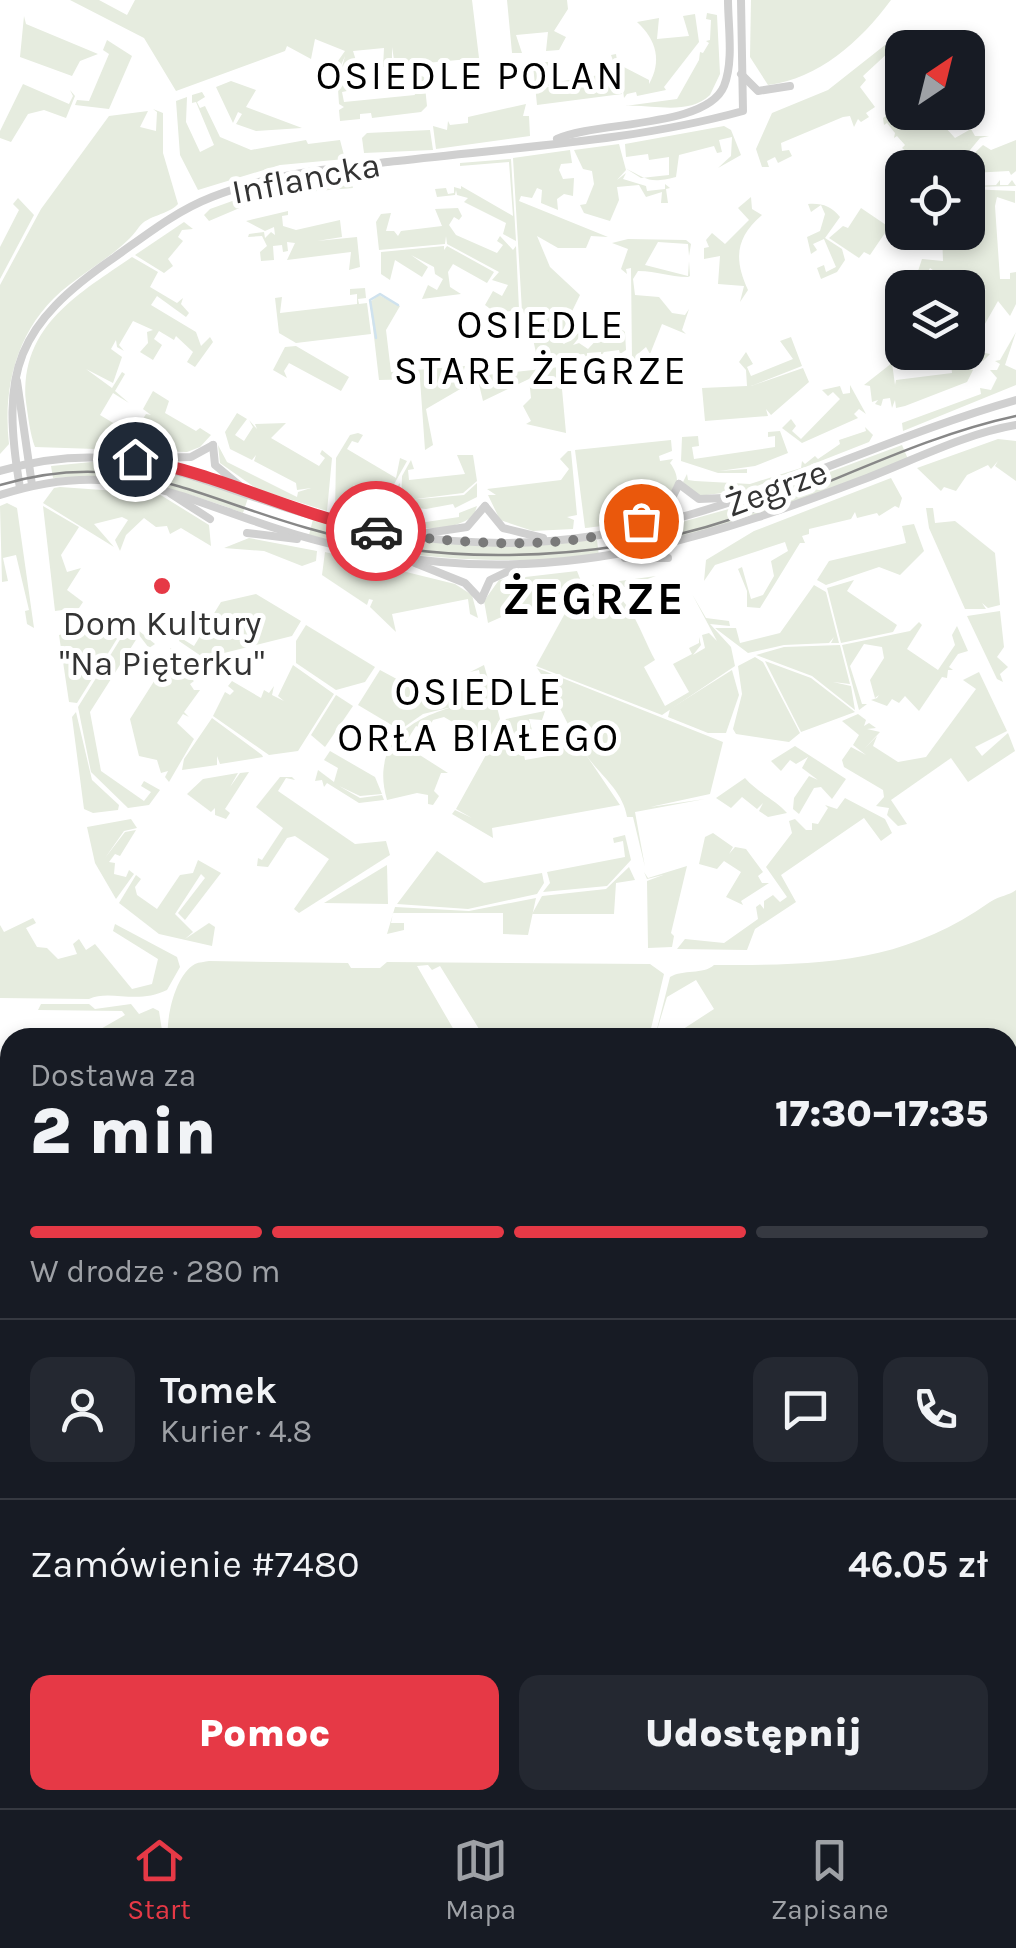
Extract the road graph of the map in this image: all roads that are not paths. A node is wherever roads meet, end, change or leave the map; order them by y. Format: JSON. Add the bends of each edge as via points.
{"nodes":[{"id":1,"x":728,"y":0,"type":"edge"},
{"id":2,"x":742,"y":0,"type":"edge"},
{"id":3,"x":741,"y":74,"type":"junction"},
{"id":4,"x":790,"y":86,"type":"dead end"},
{"id":5,"x":548,"y":143,"type":"junction"},
{"id":6,"x":17,"y":371,"type":"junction"},
{"id":7,"x":1016,"y":398,"type":"edge"},
{"id":8,"x":1016,"y":429,"type":"edge"},
{"id":9,"x":135,"y":459,"type":"junction"},
{"id":10,"x":28,"y":464,"type":"junction"},
{"id":11,"x":16,"y":467,"type":"junction"},
{"id":12,"x":0,"y":472,"type":"edge"},
{"id":13,"x":32,"y":485,"type":"junction"},
{"id":14,"x":154,"y":485,"type":"junction"},
{"id":15,"x":20,"y":488,"type":"junction"},
{"id":16,"x":0,"y":495,"type":"edge"},
{"id":17,"x":253,"y":496,"type":"junction"},
{"id":18,"x":758,"y":496,"type":"junction"},
{"id":19,"x":210,"y":519,"type":"dead end"},
{"id":20,"x":754,"y":521,"type":"junction"},
{"id":21,"x":247,"y":533,"type":"dead end"},
{"id":22,"x":613,"y":533,"type":"junction"},
{"id":23,"x":407,"y":536,"type":"junction"},
{"id":24,"x":728,"y":537,"type":"dead end"},
{"id":25,"x":558,"y":539,"type":"junction"},
{"id":26,"x":320,"y":542,"type":"junction"},
{"id":27,"x":397,"y":557,"type":"junction"},
{"id":28,"x":611,"y":557,"type":"junction"},
{"id":29,"x":668,"y":558,"type":"dead end"},
{"id":30,"x":523,"y":565,"type":"junction"}],
"edges":[{"from":1,"to":5,"type":"street","name":"Inflancka","via":[[728,74],[715,100],[690,113],[594,127]]},
{"from":2,"to":3,"type":"street"},
{"from":3,"to":4,"type":"street","via":[[758,90]]},
{"from":3,"to":5,"type":"street","name":"Inflancka","via":[[743,111],[670,129]]},
{"from":5,"to":6,"type":"street","name":"Inflancka","via":[[285,175],[208,198],[58,298],[36,324]]},
{"from":6,"to":10,"type":"street","name":"Inflancka"},
{"from":6,"to":11,"type":"street","name":"Inflancka","via":[[10,402]]},
{"from":7,"to":18,"type":"street","name":"Żegrze"},
{"from":8,"to":20,"type":"street","name":"Żegrze","via":[[989,432]]},
{"from":9,"to":10,"type":"street","name":"Żegrze"},
{"from":9,"to":17,"type":"street","name":"Żegrze"},
{"from":9,"to":17,"type":"street","via":[[191,457],[213,445],[215,466]]},
{"from":10,"to":11,"type":"street","name":"Żegrze"},
{"from":10,"to":13,"type":"street","name":"Inflancka"},
{"from":11,"to":12,"type":"street","name":"Żegrze"},
{"from":11,"to":15,"type":"street","name":"Inflancka"},
{"from":13,"to":14,"type":"street","name":"Żegrze","via":[[98,479]]},
{"from":13,"to":15,"type":"street","name":"Żegrze"},
{"from":14,"to":19,"type":"street"},
{"from":14,"to":26,"type":"street","name":"Żegrze"},
{"from":15,"to":16,"type":"street","name":"Żegrze"},
{"from":17,"to":23,"type":"street","name":"Żegrze"},
{"from":18,"to":22,"type":"street","name":"Żegrze"},
{"from":18,"to":22,"type":"street","via":[[699,499],[679,484],[667,508]]},
{"from":20,"to":24,"type":"street"},
{"from":20,"to":28,"type":"street","name":"Żegrze"},
{"from":21,"to":26,"type":"street"},
{"from":22,"to":25,"type":"street","name":"Żegrze"},
{"from":23,"to":25,"type":"street","name":"Żegrze"},
{"from":23,"to":25,"type":"street","via":[[468,526],[484,506],[507,530]]},
{"from":26,"to":27,"type":"street","name":"Żegrze"},
{"from":27,"to":30,"type":"street","name":"Żegrze"},
{"from":27,"to":30,"type":"street","via":[[466,582],[481,600],[491,579]]},
{"from":28,"to":29,"type":"street"},
{"from":28,"to":30,"type":"street","name":"Żegrze"}]}
